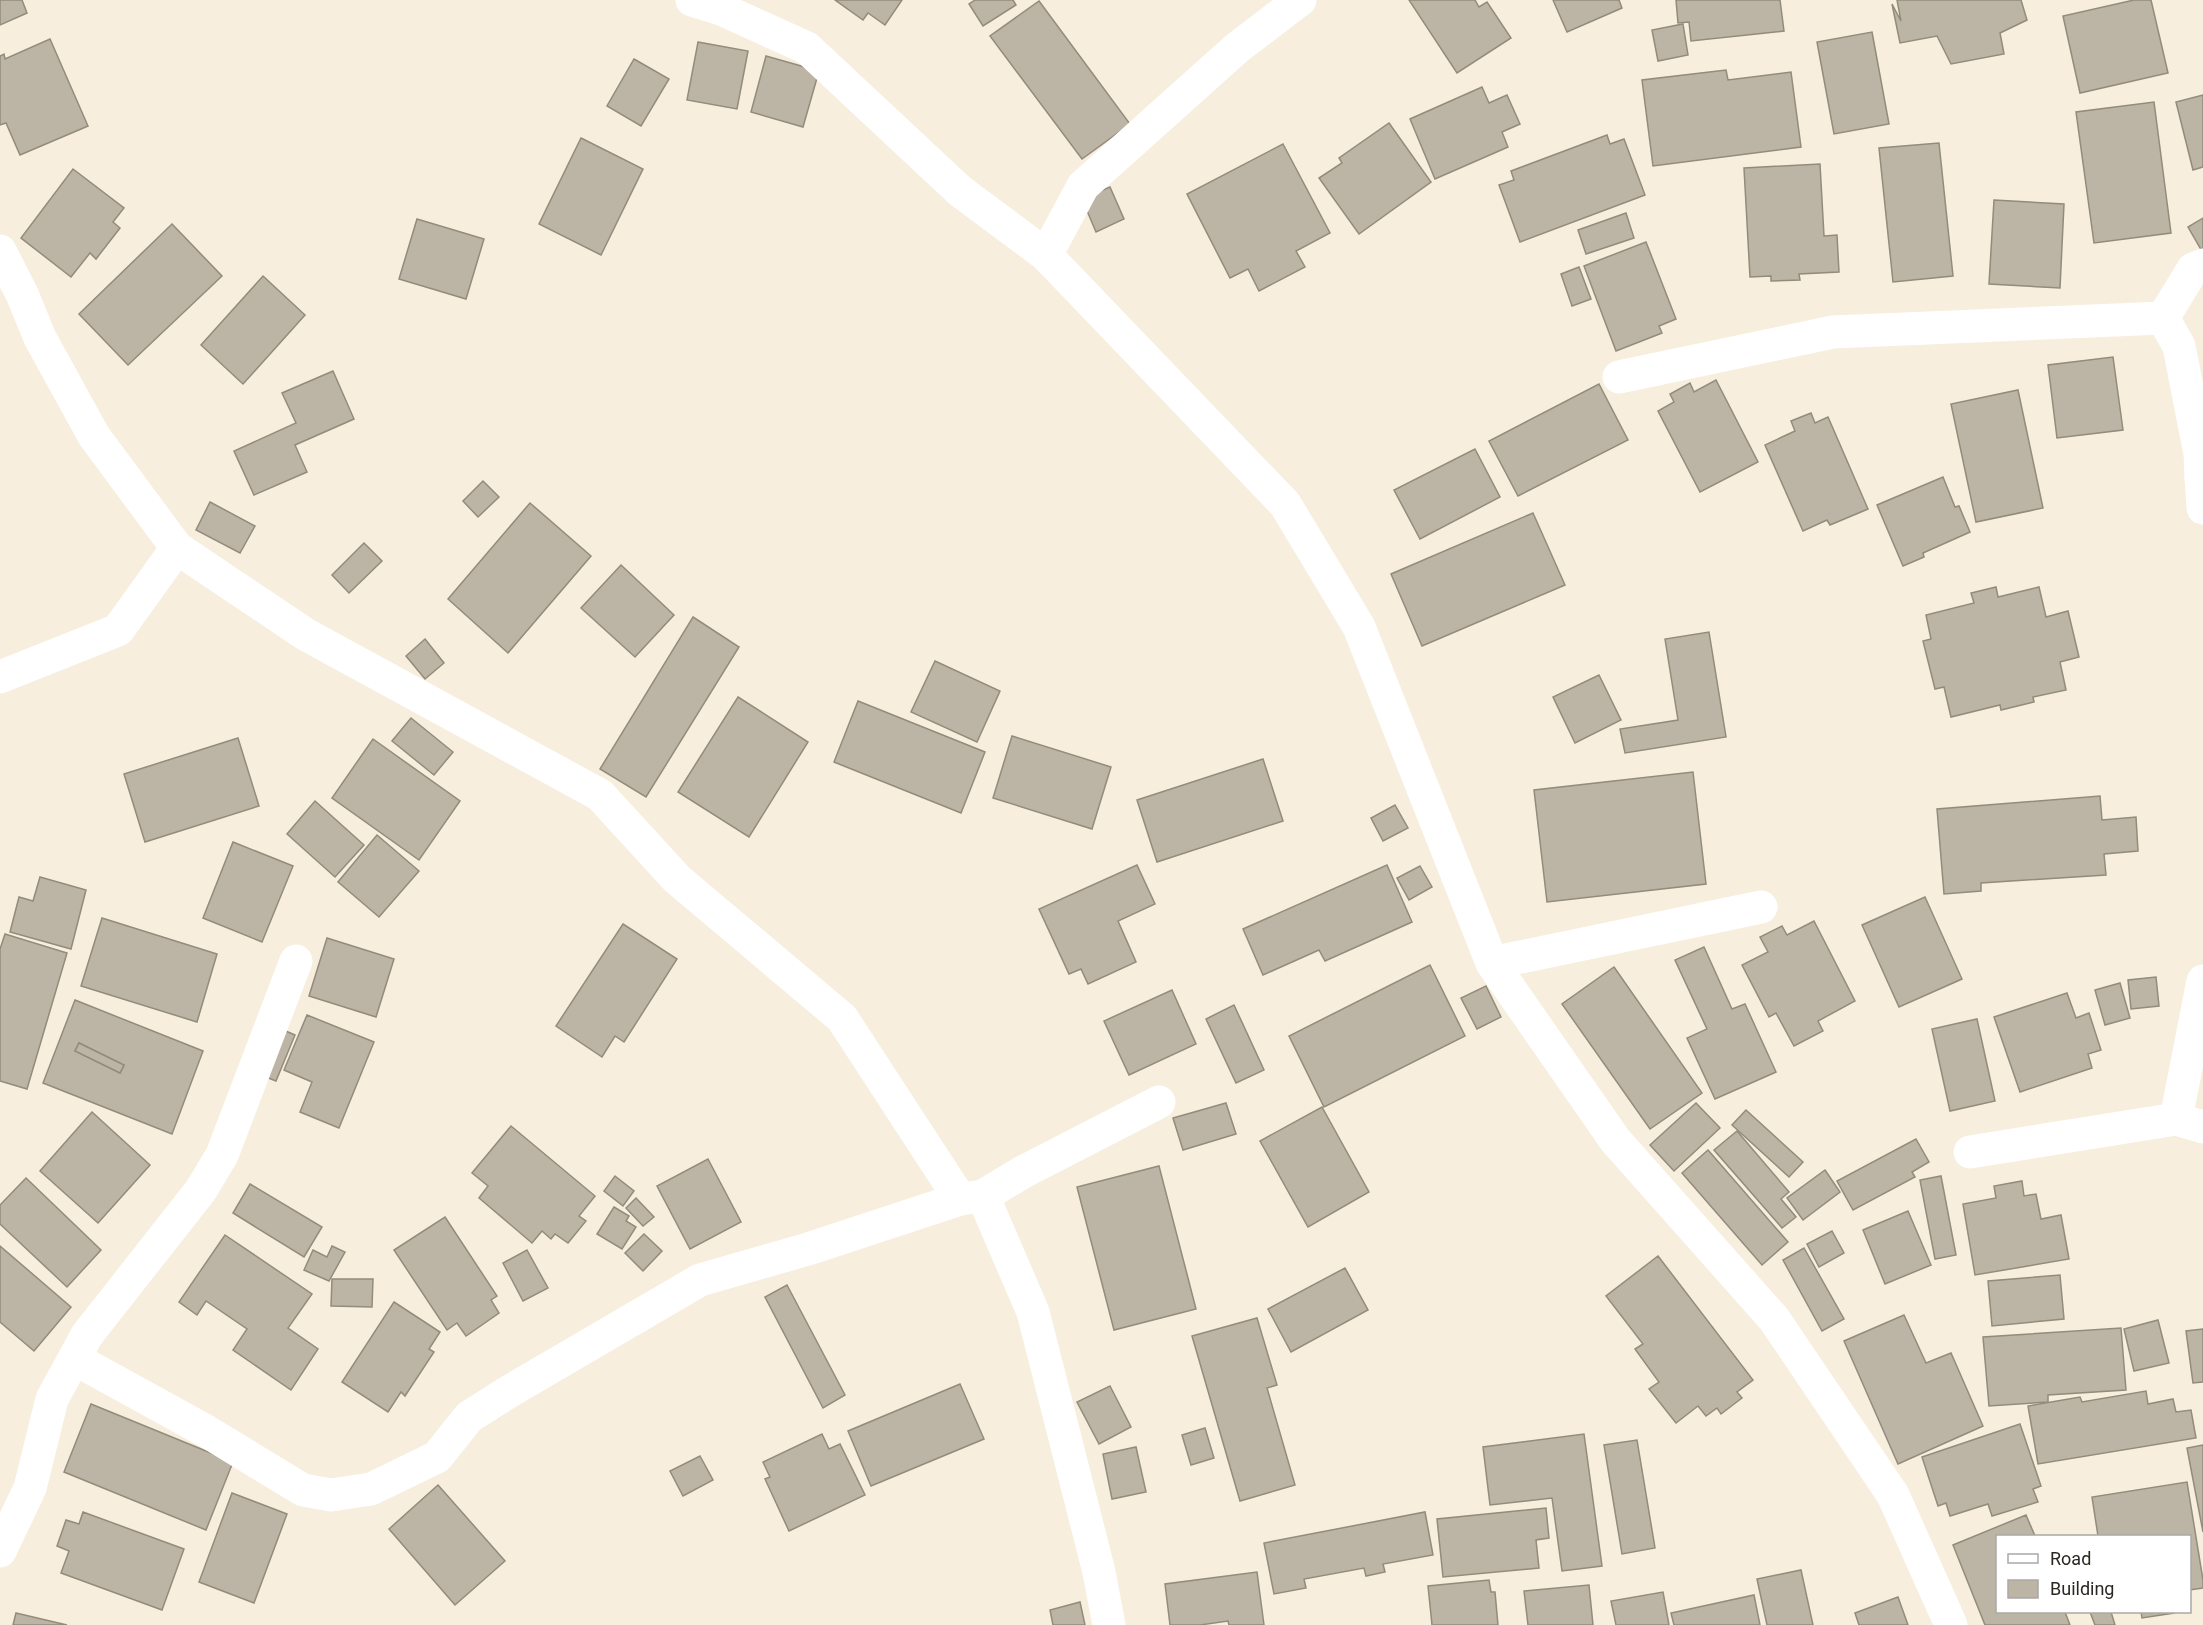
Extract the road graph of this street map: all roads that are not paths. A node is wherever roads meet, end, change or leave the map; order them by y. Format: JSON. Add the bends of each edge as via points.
{"nodes":[{"id":1,"x":692,"y":0,"type":"edge"},
{"id":2,"x":1300,"y":0,"type":"edge"},
{"id":3,"x":0,"y":251,"type":"edge"},
{"id":4,"x":1046,"y":255,"type":"junction"},
{"id":5,"x":2203,"y":266,"type":"edge"},
{"id":6,"x":2163,"y":318,"type":"junction"},
{"id":7,"x":1619,"y":377,"type":"dead end"},
{"id":8,"x":2202,"y":487,"type":"edge"},
{"id":9,"x":177,"y":548,"type":"junction"},
{"id":10,"x":0,"y":677,"type":"edge"},
{"id":11,"x":1761,"y":907,"type":"dead end"},
{"id":12,"x":296,"y":961,"type":"dead end"},
{"id":13,"x":1492,"y":963,"type":"junction"},
{"id":14,"x":2203,"y":981,"type":"edge"},
{"id":15,"x":1159,"y":1102,"type":"dead end"},
{"id":16,"x":2190,"y":1123,"type":"edge"},
{"id":17,"x":1970,"y":1152,"type":"dead end"},
{"id":18,"x":972,"y":1198,"type":"junction"},
{"id":19,"x":75,"y":1359,"type":"junction"},
{"id":20,"x":0,"y":1551,"type":"edge"},
{"id":21,"x":1109,"y":1625,"type":"edge"},
{"id":22,"x":1951,"y":1625,"type":"edge"}],
"edges":[{"from":1,"to":4,"type":"street","via":[[807,48],[960,191]]},
{"from":2,"to":4,"type":"street","via":[[1237,48],[1083,186]]},
{"from":3,"to":9,"type":"street","via":[[40,338],[94,436]]},
{"from":4,"to":13,"type":"street","via":[[1285,504],[1359,627]]},
{"from":5,"to":6,"type":"street","via":[[2193,269]]},
{"from":6,"to":7,"type":"street","via":[[1833,332]]},
{"from":6,"to":8,"type":"street","via":[[2179,346],[2200,454]]},
{"from":9,"to":10,"type":"street","via":[[118,630]]},
{"from":9,"to":18,"type":"street","via":[[305,634],[600,795],[677,879],[842,1018]]},
{"from":11,"to":13,"type":"street"},
{"from":12,"to":19,"type":"street","via":[[222,1155],[201,1190],[87,1335]]},
{"from":13,"to":22,"type":"street","via":[[1615,1140],[1774,1319],[1893,1495]]},
{"from":14,"to":16,"type":"street"},
{"from":15,"to":18,"type":"street"},
{"from":16,"to":17,"type":"street"},
{"from":18,"to":19,"type":"street","via":[[700,1280],[469,1417],[437,1457],[371,1489],[331,1495],[303,1490]]},
{"from":18,"to":21,"type":"street","via":[[1033,1312]]},
{"from":19,"to":20,"type":"street","via":[[52,1399],[30,1488]]}]}
